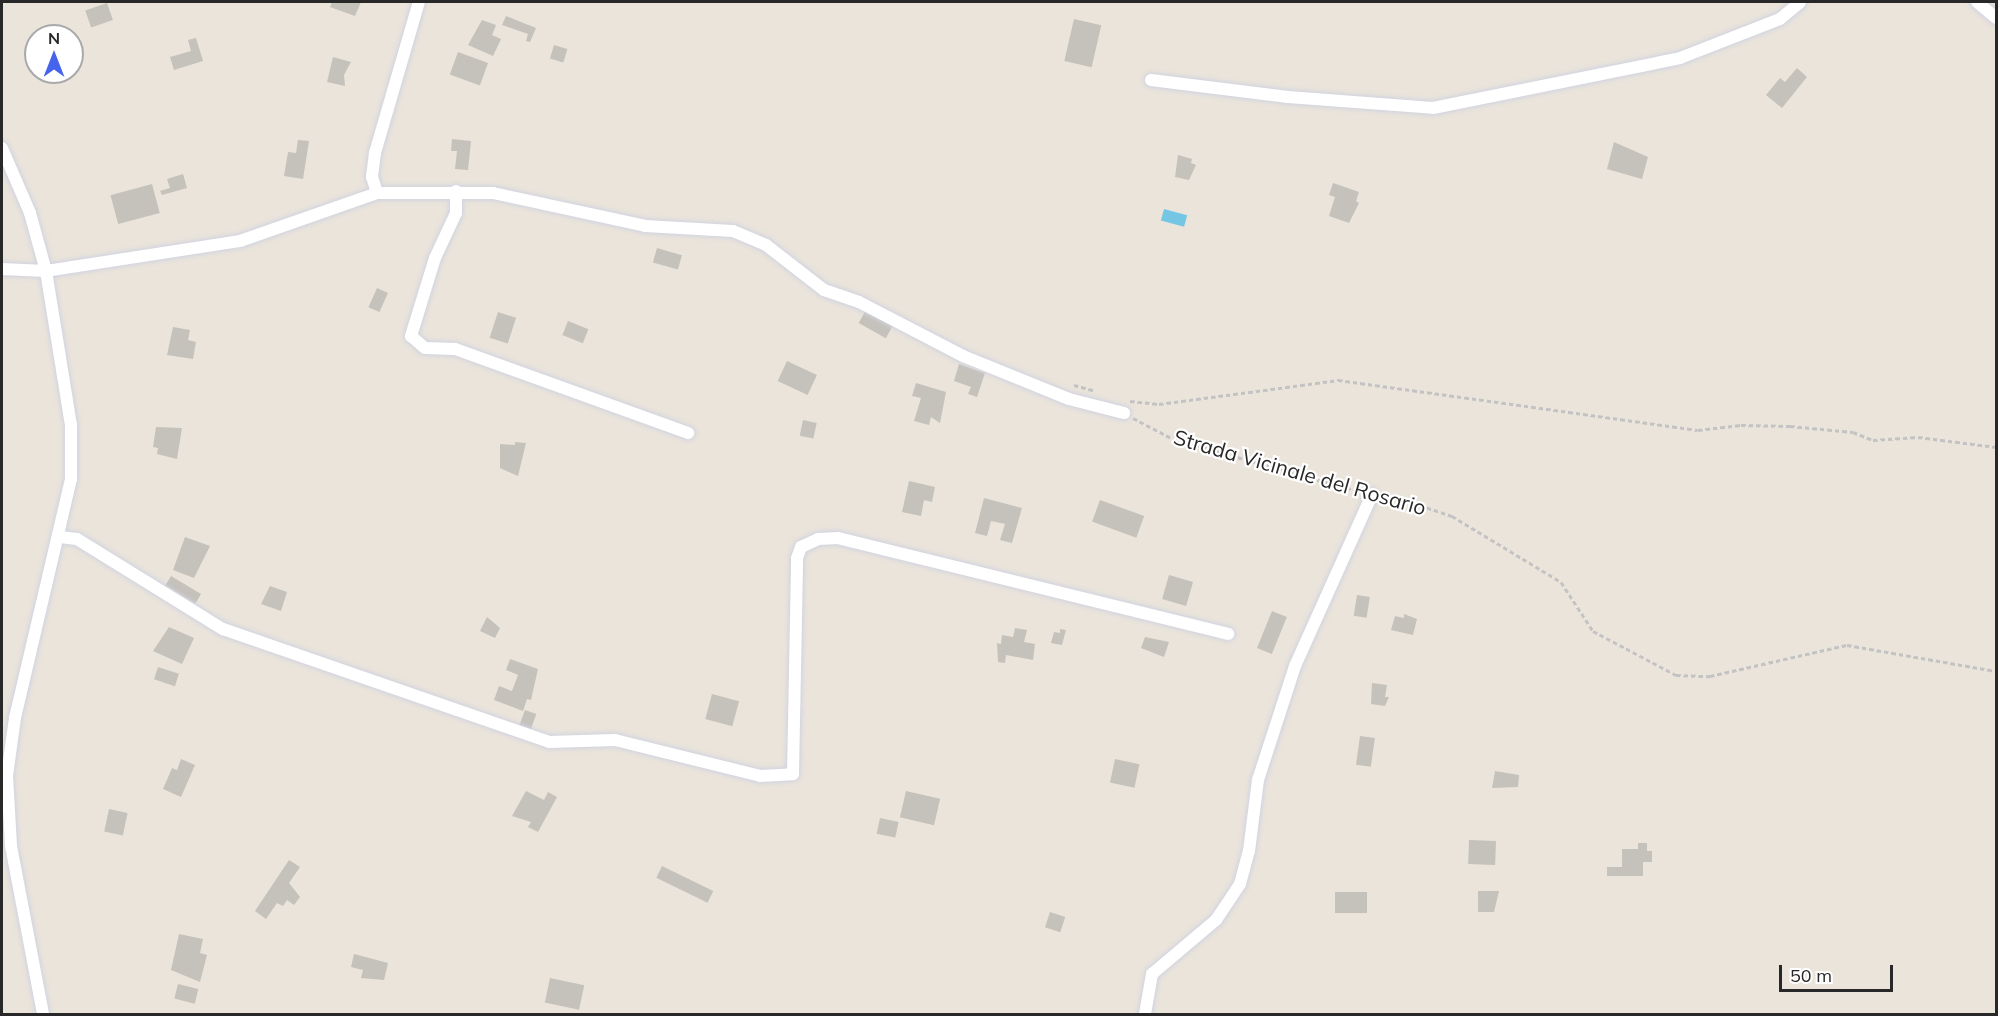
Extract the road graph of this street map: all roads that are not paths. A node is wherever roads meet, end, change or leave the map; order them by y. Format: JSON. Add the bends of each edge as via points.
{"nodes":[{"id":1,"x":419,"y":2,"type":"edge"},
{"id":2,"x":1800,"y":2,"type":"edge"},
{"id":3,"x":1977,"y":2,"type":"edge"},
{"id":4,"x":1996,"y":18,"type":"edge"},
{"id":5,"x":1151,"y":80,"type":"dead end"},
{"id":6,"x":2,"y":148,"type":"edge"},
{"id":7,"x":456,"y":191,"type":"junction"},
{"id":8,"x":377,"y":193,"type":"junction"},
{"id":9,"x":2,"y":269,"type":"edge"},
{"id":10,"x":46,"y":271,"type":"junction"},
{"id":11,"x":1124,"y":413,"type":"road end"},
{"id":12,"x":688,"y":433,"type":"dead end"},
{"id":13,"x":1372,"y":495,"type":"road end"},
{"id":14,"x":60,"y":537,"type":"junction"},
{"id":15,"x":1228,"y":634,"type":"dead end"},
{"id":16,"x":43,"y":1014,"type":"edge"},
{"id":17,"x":1145,"y":1014,"type":"edge"}],
"edges":[{"from":1,"to":8,"type":"street","via":[[375,153],[372,177]]},
{"from":2,"to":5,"type":"street","via":[[1780,19],[1680,58],[1433,108],[1288,97]]},
{"from":3,"to":4,"type":"street"},
{"from":6,"to":10,"type":"street","via":[[30,213]]},
{"from":7,"to":8,"type":"street"},
{"from":7,"to":11,"type":"street","via":[[493,194],[645,226],[733,231],[766,245],[824,290],[859,302],[963,356],[1053,392]]},
{"from":7,"to":12,"type":"street","via":[[456,213],[435,258],[411,336],[425,348],[455,349]]},
{"from":8,"to":10,"type":"street","via":[[240,241]]},
{"from":9,"to":10,"type":"street"},
{"from":10,"to":14,"type":"street","via":[[71,425],[71,479]]},
{"from":13,"to":17,"type":"street","via":[[1295,666],[1258,780],[1249,850],[1240,884],[1216,920],[1152,974]]},
{"from":14,"to":15,"type":"street","via":[[77,539],[223,628],[516,731],[549,742],[615,740],[760,776],[793,774],[797,558],[801,547],[818,539],[838,538]]},
{"from":14,"to":16,"type":"street","via":[[15,718],[7,776],[11,846]]}]}
